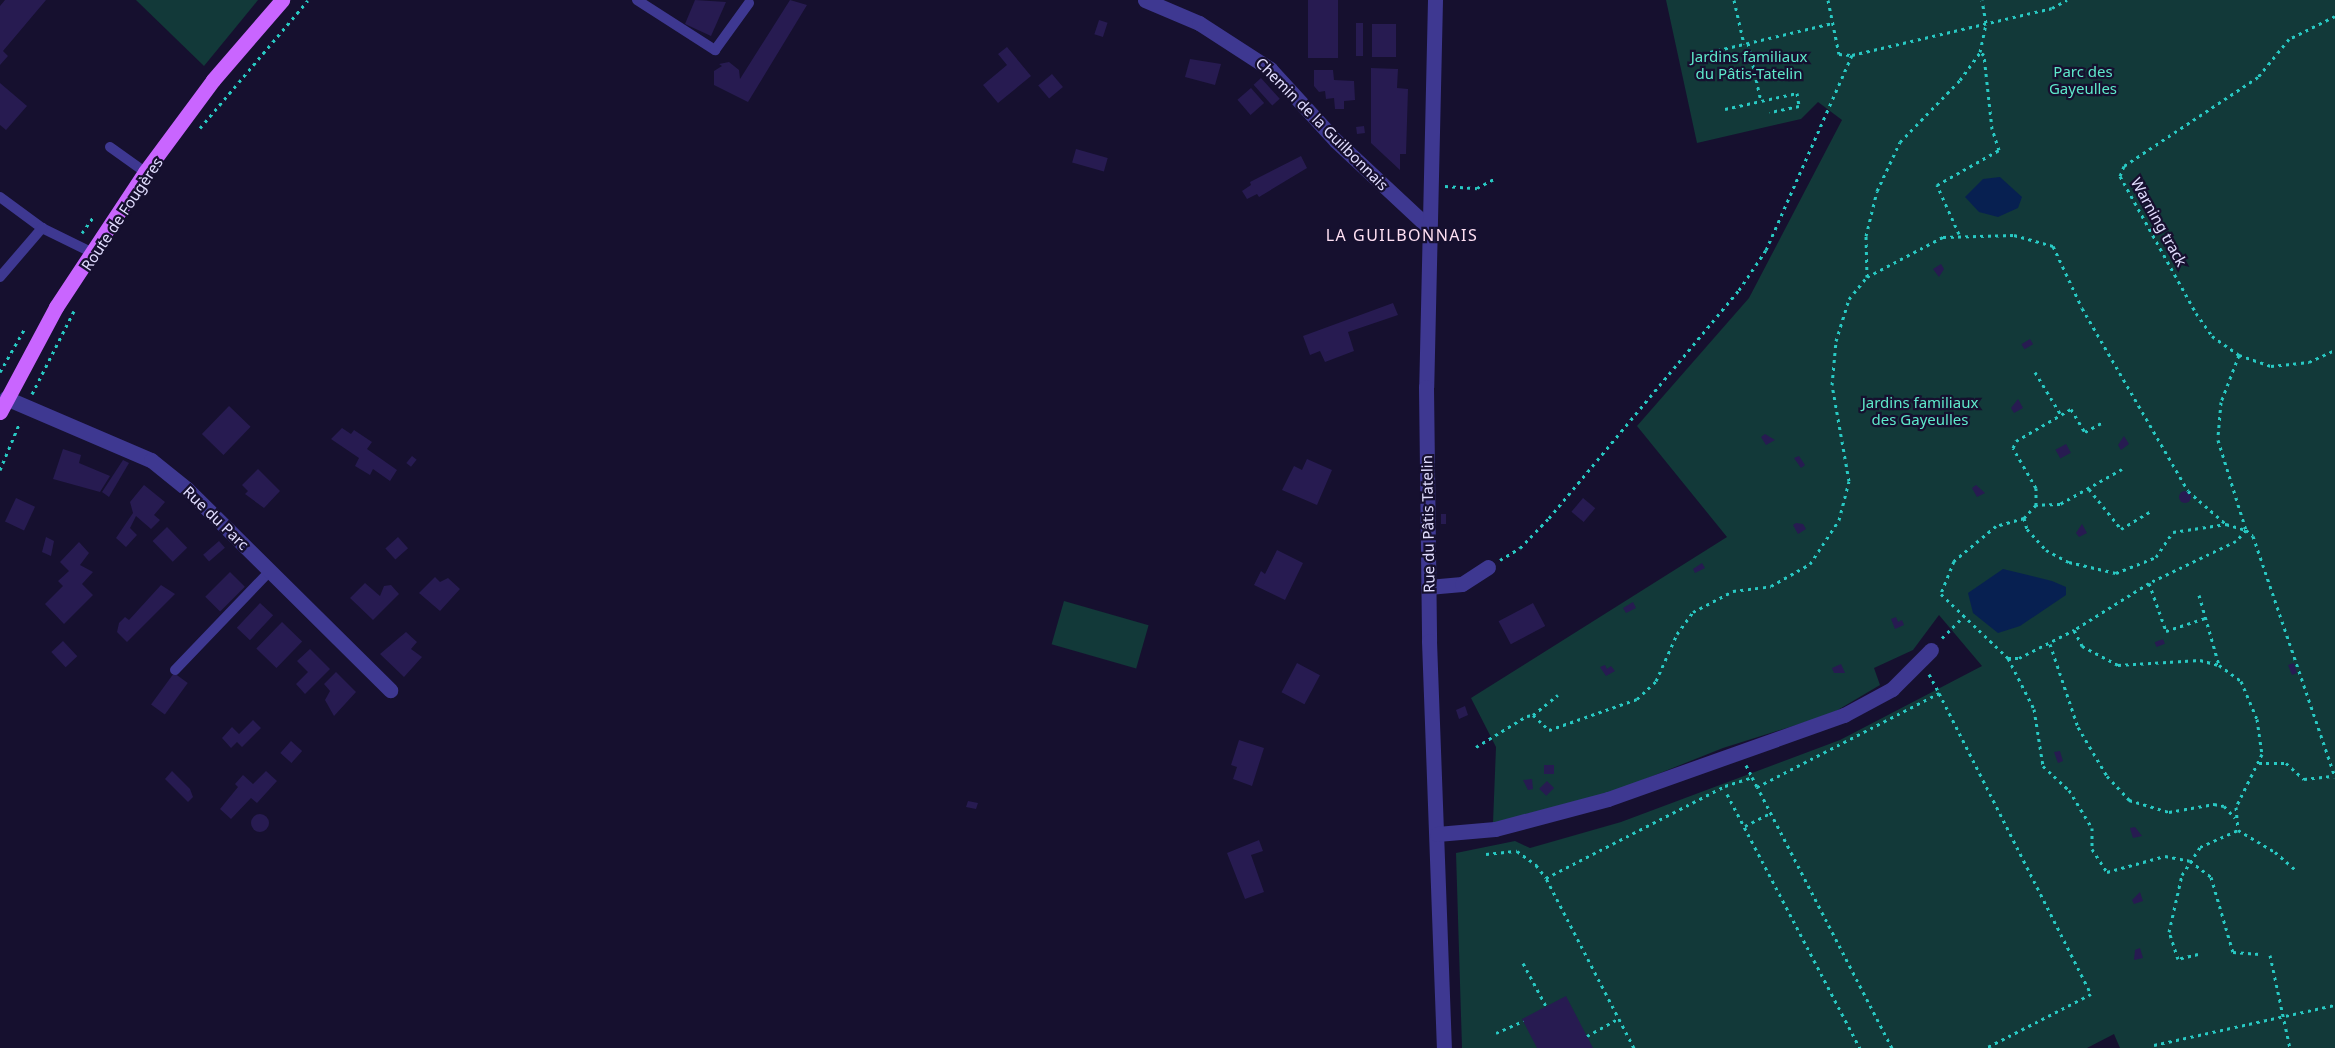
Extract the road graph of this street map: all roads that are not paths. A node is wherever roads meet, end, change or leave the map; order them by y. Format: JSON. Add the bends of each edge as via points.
{"nodes":[{"id":1,"x":282,"y":0,"type":"edge"},
{"id":2,"x":638,"y":0,"type":"edge"},
{"id":3,"x":1145,"y":0,"type":"edge"},
{"id":4,"x":1435,"y":0,"type":"edge"},
{"id":5,"x":749,"y":3,"type":"dead end"},
{"id":6,"x":110,"y":147,"type":"dead end"},
{"id":7,"x":145,"y":172,"type":"junction"},
{"id":8,"x":0,"y":197,"type":"edge"},
{"id":9,"x":1427,"y":226,"type":"junction"},
{"id":10,"x":42,"y":228,"type":"junction"},
{"id":11,"x":91,"y":252,"type":"junction"},
{"id":12,"x":0,"y":277,"type":"edge"},
{"id":13,"x":2,"y":402,"type":"edge"},
{"id":14,"x":1488,"y":567,"type":"road end"},
{"id":15,"x":270,"y":572,"type":"junction"},
{"id":16,"x":1428,"y":586,"type":"junction"},
{"id":17,"x":1926,"y":655,"type":"road end"},
{"id":18,"x":175,"y":670,"type":"dead end"},
{"id":19,"x":390,"y":690,"type":"dead end"},
{"id":20,"x":1437,"y":834,"type":"junction"},
{"id":21,"x":1444,"y":1048,"type":"edge"}],
"edges":[{"from":1,"to":7,"type":"main road","via":[[213,80]]},
{"from":2,"to":5,"type":"lane","via":[[715,50]]},
{"from":3,"to":9,"type":"street","name":"Chemin de la Guilbonnais","via":[[1199,23],[1270,69],[1336,141]]},
{"from":4,"to":9,"type":"street","name":"Rue du Pâtis Tatelin"},
{"from":6,"to":7,"type":"lane"},
{"from":7,"to":11,"type":"main road"},
{"from":8,"to":10,"type":"lane"},
{"from":9,"to":16,"type":"street","name":"Rue du Pâtis Tatelin"},
{"from":10,"to":11,"type":"lane"},
{"from":10,"to":12,"type":"lane"},
{"from":11,"to":13,"type":"main road"},
{"from":13,"to":15,"type":"street","name":"Rue du Parc","via":[[26,406],[151,460],[187,489]]},
{"from":14,"to":16,"type":"street","via":[[1462,584]]},
{"from":15,"to":18,"type":"lane"},
{"from":15,"to":19,"type":"street","name":"Rue du Parc"},
{"from":16,"to":20,"type":"street","name":"Rue du Pâtis Tatelin"},
{"from":17,"to":20,"type":"street","via":[[1892,689],[1823,723],[1608,800],[1481,832]]},
{"from":20,"to":21,"type":"street","name":"Rue du Pâtis Tatelin"}]}
